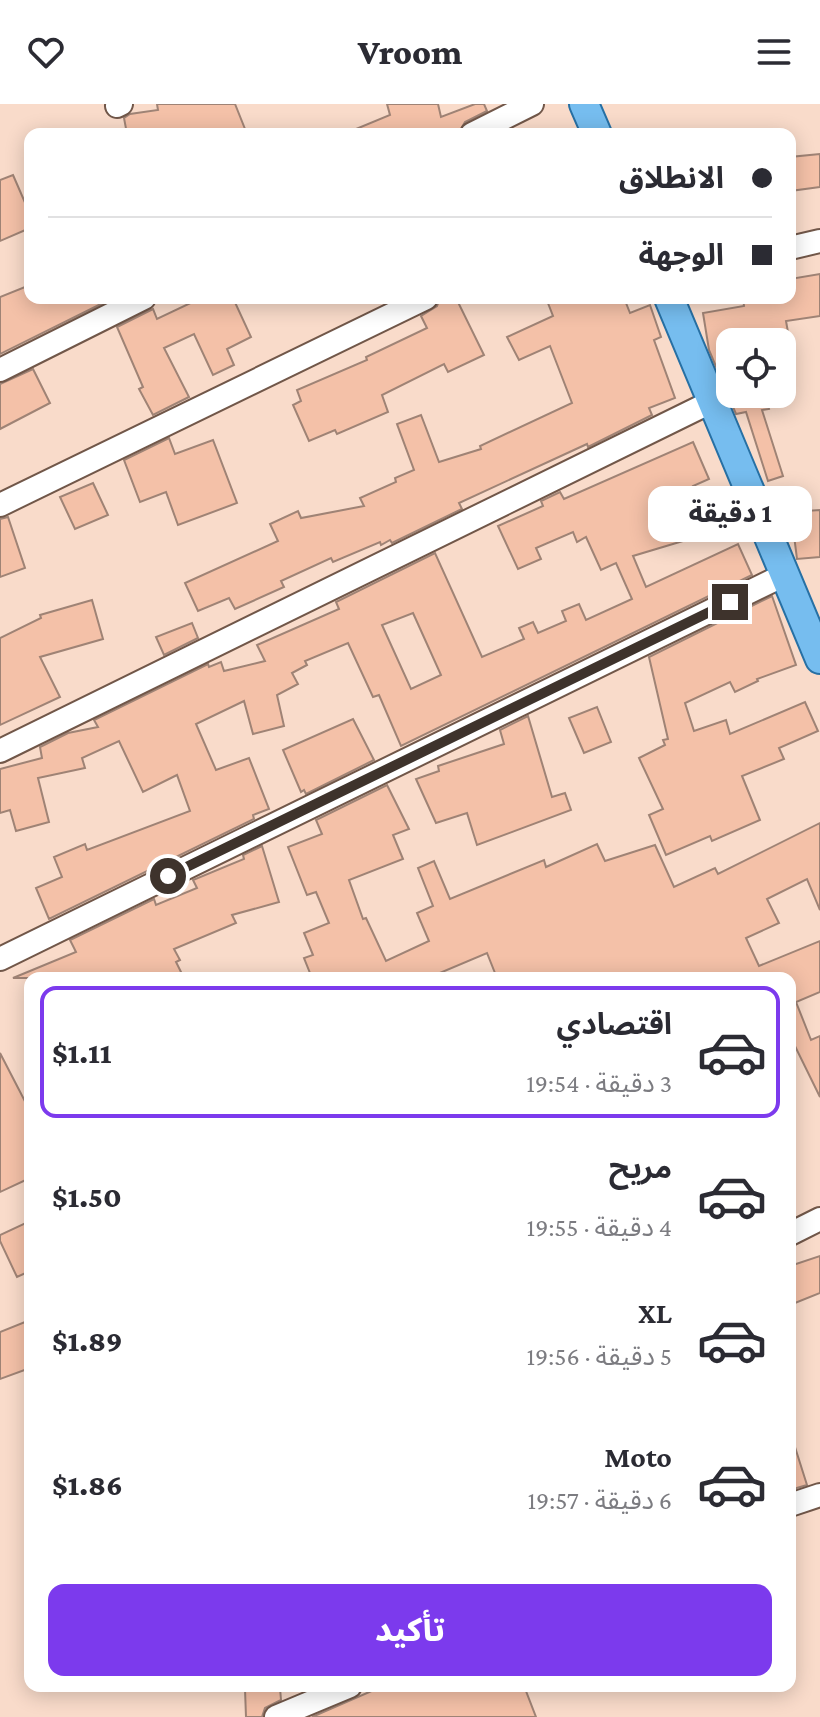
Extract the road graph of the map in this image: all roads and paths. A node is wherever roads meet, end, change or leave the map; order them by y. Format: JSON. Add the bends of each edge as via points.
{"nodes":[{"id":1,"x":532,"y":104,"type":"edge"},
{"id":2,"x":584,"y":104,"type":"edge"},
{"id":3,"x":484,"y":128,"type":"edge"},
{"id":4,"x":594,"y":128,"type":"edge"},
{"id":5,"x":820,"y":241,"type":"edge"},
{"id":6,"x":796,"y":247,"type":"edge"},
{"id":7,"x":132,"y":304,"type":"edge"},
{"id":8,"x":414,"y":304,"type":"edge"},
{"id":9,"x":672,"y":304,"type":"edge"},
{"id":10,"x":0,"y":370,"type":"edge"},
{"id":11,"x":713,"y":401,"type":"junction"},
{"id":12,"x":0,"y":505,"type":"edge"},
{"id":13,"x":786,"y":574,"type":"junction"},
{"id":14,"x":819,"y":649,"type":"edge"},
{"id":15,"x":0,"y":751,"type":"edge"},
{"id":16,"x":0,"y":959,"type":"edge"},
{"id":17,"x":820,"y":1219,"type":"edge"},
{"id":18,"x":796,"y":1231,"type":"edge"},
{"id":19,"x":820,"y":1495,"type":"edge"},
{"id":20,"x":796,"y":1503,"type":"edge"},
{"id":21,"x":336,"y":1692,"type":"edge"},
{"id":22,"x":276,"y":1717,"type":"edge"}],
"edges":[{"from":1,"to":3,"type":"street"},
{"from":2,"to":4,"type":"main road"},
{"from":5,"to":6,"type":"street"},
{"from":7,"to":10,"type":"street"},
{"from":8,"to":12,"type":"street"},
{"from":9,"to":11,"type":"main road"},
{"from":11,"to":13,"type":"main road"},
{"from":11,"to":15,"type":"street"},
{"from":13,"to":14,"type":"main road"},
{"from":13,"to":16,"type":"street"},
{"from":17,"to":18,"type":"street"},
{"from":19,"to":20,"type":"street"},
{"from":21,"to":22,"type":"street"}]}
